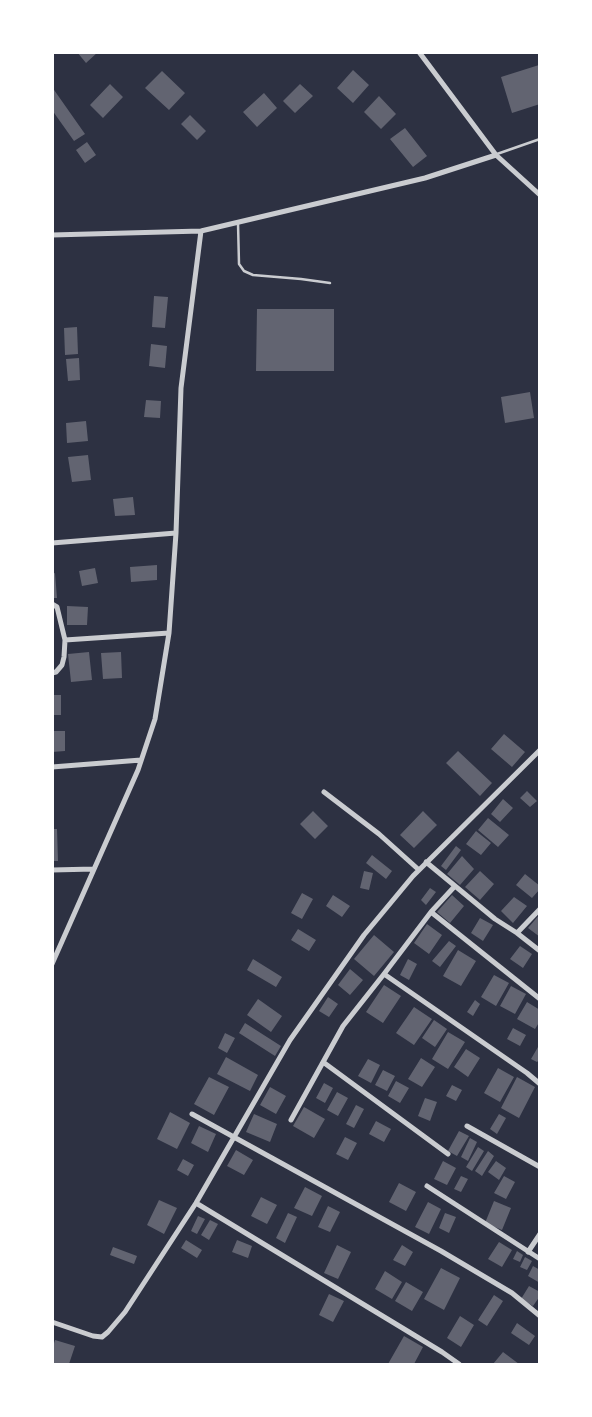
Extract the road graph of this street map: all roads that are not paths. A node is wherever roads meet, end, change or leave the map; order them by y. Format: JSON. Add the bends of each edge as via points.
{"nodes":[{"id":1,"x":418,"y":52,"type":"edge"},
{"id":2,"x":540,"y":139,"type":"edge"},
{"id":3,"x":496,"y":155,"type":"junction"},
{"id":4,"x":540,"y":195,"type":"edge"},
{"id":5,"x":238,"y":222,"type":"junction"},
{"id":6,"x":201,"y":231,"type":"junction"},
{"id":7,"x":52,"y":235,"type":"edge"},
{"id":8,"x":330,"y":283,"type":"dead end"},
{"id":9,"x":176,"y":533,"type":"junction"},
{"id":10,"x":52,"y":543,"type":"edge"},
{"id":11,"x":52,"y":604,"type":"edge"},
{"id":12,"x":169,"y":633,"type":"junction"},
{"id":13,"x":65,"y":640,"type":"junction"},
{"id":14,"x":52,"y":673,"type":"edge"},
{"id":15,"x":540,"y":750,"type":"edge"},
{"id":16,"x":141,"y":760,"type":"junction"},
{"id":17,"x":52,"y":766,"type":"edge"},
{"id":18,"x":324,"y":792,"type":"dead end"},
{"id":19,"x":426,"y":862,"type":"junction"},
{"id":20,"x":94,"y":868,"type":"junction"},
{"id":21,"x":52,"y":870,"type":"edge"},
{"id":22,"x":419,"y":870,"type":"junction"},
{"id":23,"x":454,"y":886,"type":"junction"},
{"id":24,"x":540,"y":909,"type":"edge"},
{"id":25,"x":431,"y":912,"type":"junction"},
{"id":26,"x":517,"y":934,"type":"junction"},
{"id":27,"x":540,"y":951,"type":"edge"},
{"id":28,"x":52,"y":964,"type":"edge"},
{"id":29,"x":384,"y":974,"type":"junction"},
{"id":30,"x":540,"y":999,"type":"edge"},
{"id":31,"x":323,"y":1062,"type":"junction"},
{"id":32,"x":540,"y":1084,"type":"edge"},
{"id":33,"x":192,"y":1114,"type":"dead end"},
{"id":34,"x":291,"y":1120,"type":"dead end"},
{"id":35,"x":467,"y":1126,"type":"dead end"},
{"id":36,"x":234,"y":1138,"type":"junction"},
{"id":37,"x":448,"y":1154,"type":"dead end"},
{"id":38,"x":540,"y":1167,"type":"edge"},
{"id":39,"x":427,"y":1186,"type":"dead end"},
{"id":40,"x":196,"y":1203,"type":"junction"},
{"id":41,"x":540,"y":1234,"type":"edge"},
{"id":42,"x":528,"y":1252,"type":"junction"},
{"id":43,"x":540,"y":1259,"type":"edge"},
{"id":44,"x":540,"y":1316,"type":"edge"},
{"id":45,"x":52,"y":1322,"type":"edge"},
{"id":46,"x":459,"y":1364,"type":"edge"}],
"edges":[{"from":1,"to":3,"type":"street"},
{"from":2,"to":3,"type":"lane"},
{"from":3,"to":4,"type":"street"},
{"from":3,"to":5,"type":"street","via":[[425,178]]},
{"from":5,"to":6,"type":"street"},
{"from":5,"to":8,"type":"lane","via":[[240,264],[244,271],[253,275]]},
{"from":6,"to":7,"type":"street"},
{"from":6,"to":9,"type":"street","via":[[181,388]]},
{"from":9,"to":10,"type":"street"},
{"from":9,"to":12,"type":"street"},
{"from":11,"to":13,"type":"street","via":[[57,607]]},
{"from":12,"to":13,"type":"street"},
{"from":12,"to":16,"type":"street","via":[[155,719]]},
{"from":13,"to":14,"type":"street","via":[[62,665]]},
{"from":15,"to":19,"type":"street"},
{"from":16,"to":17,"type":"street"},
{"from":16,"to":20,"type":"street"},
{"from":18,"to":22,"type":"street","via":[[380,834]]},
{"from":19,"to":22,"type":"street"},
{"from":19,"to":23,"type":"street"},
{"from":20,"to":21,"type":"street"},
{"from":20,"to":28,"type":"street"},
{"from":22,"to":36,"type":"street","via":[[364,935],[290,1040]]},
{"from":23,"to":25,"type":"street"},
{"from":23,"to":26,"type":"street"},
{"from":24,"to":26,"type":"street"},
{"from":25,"to":29,"type":"street"},
{"from":25,"to":30,"type":"street"},
{"from":26,"to":27,"type":"street"},
{"from":29,"to":31,"type":"street","via":[[343,1026]]},
{"from":29,"to":32,"type":"street"},
{"from":31,"to":34,"type":"street"},
{"from":31,"to":37,"type":"street"},
{"from":33,"to":36,"type":"street"},
{"from":35,"to":38,"type":"street"},
{"from":36,"to":40,"type":"street"},
{"from":36,"to":44,"type":"street","via":[[441,1251],[512,1293]]},
{"from":39,"to":42,"type":"street"},
{"from":40,"to":45,"type":"street","via":[[125,1312],[102,1337]]},
{"from":40,"to":46,"type":"street"},
{"from":41,"to":42,"type":"street"},
{"from":42,"to":43,"type":"street"}]}
